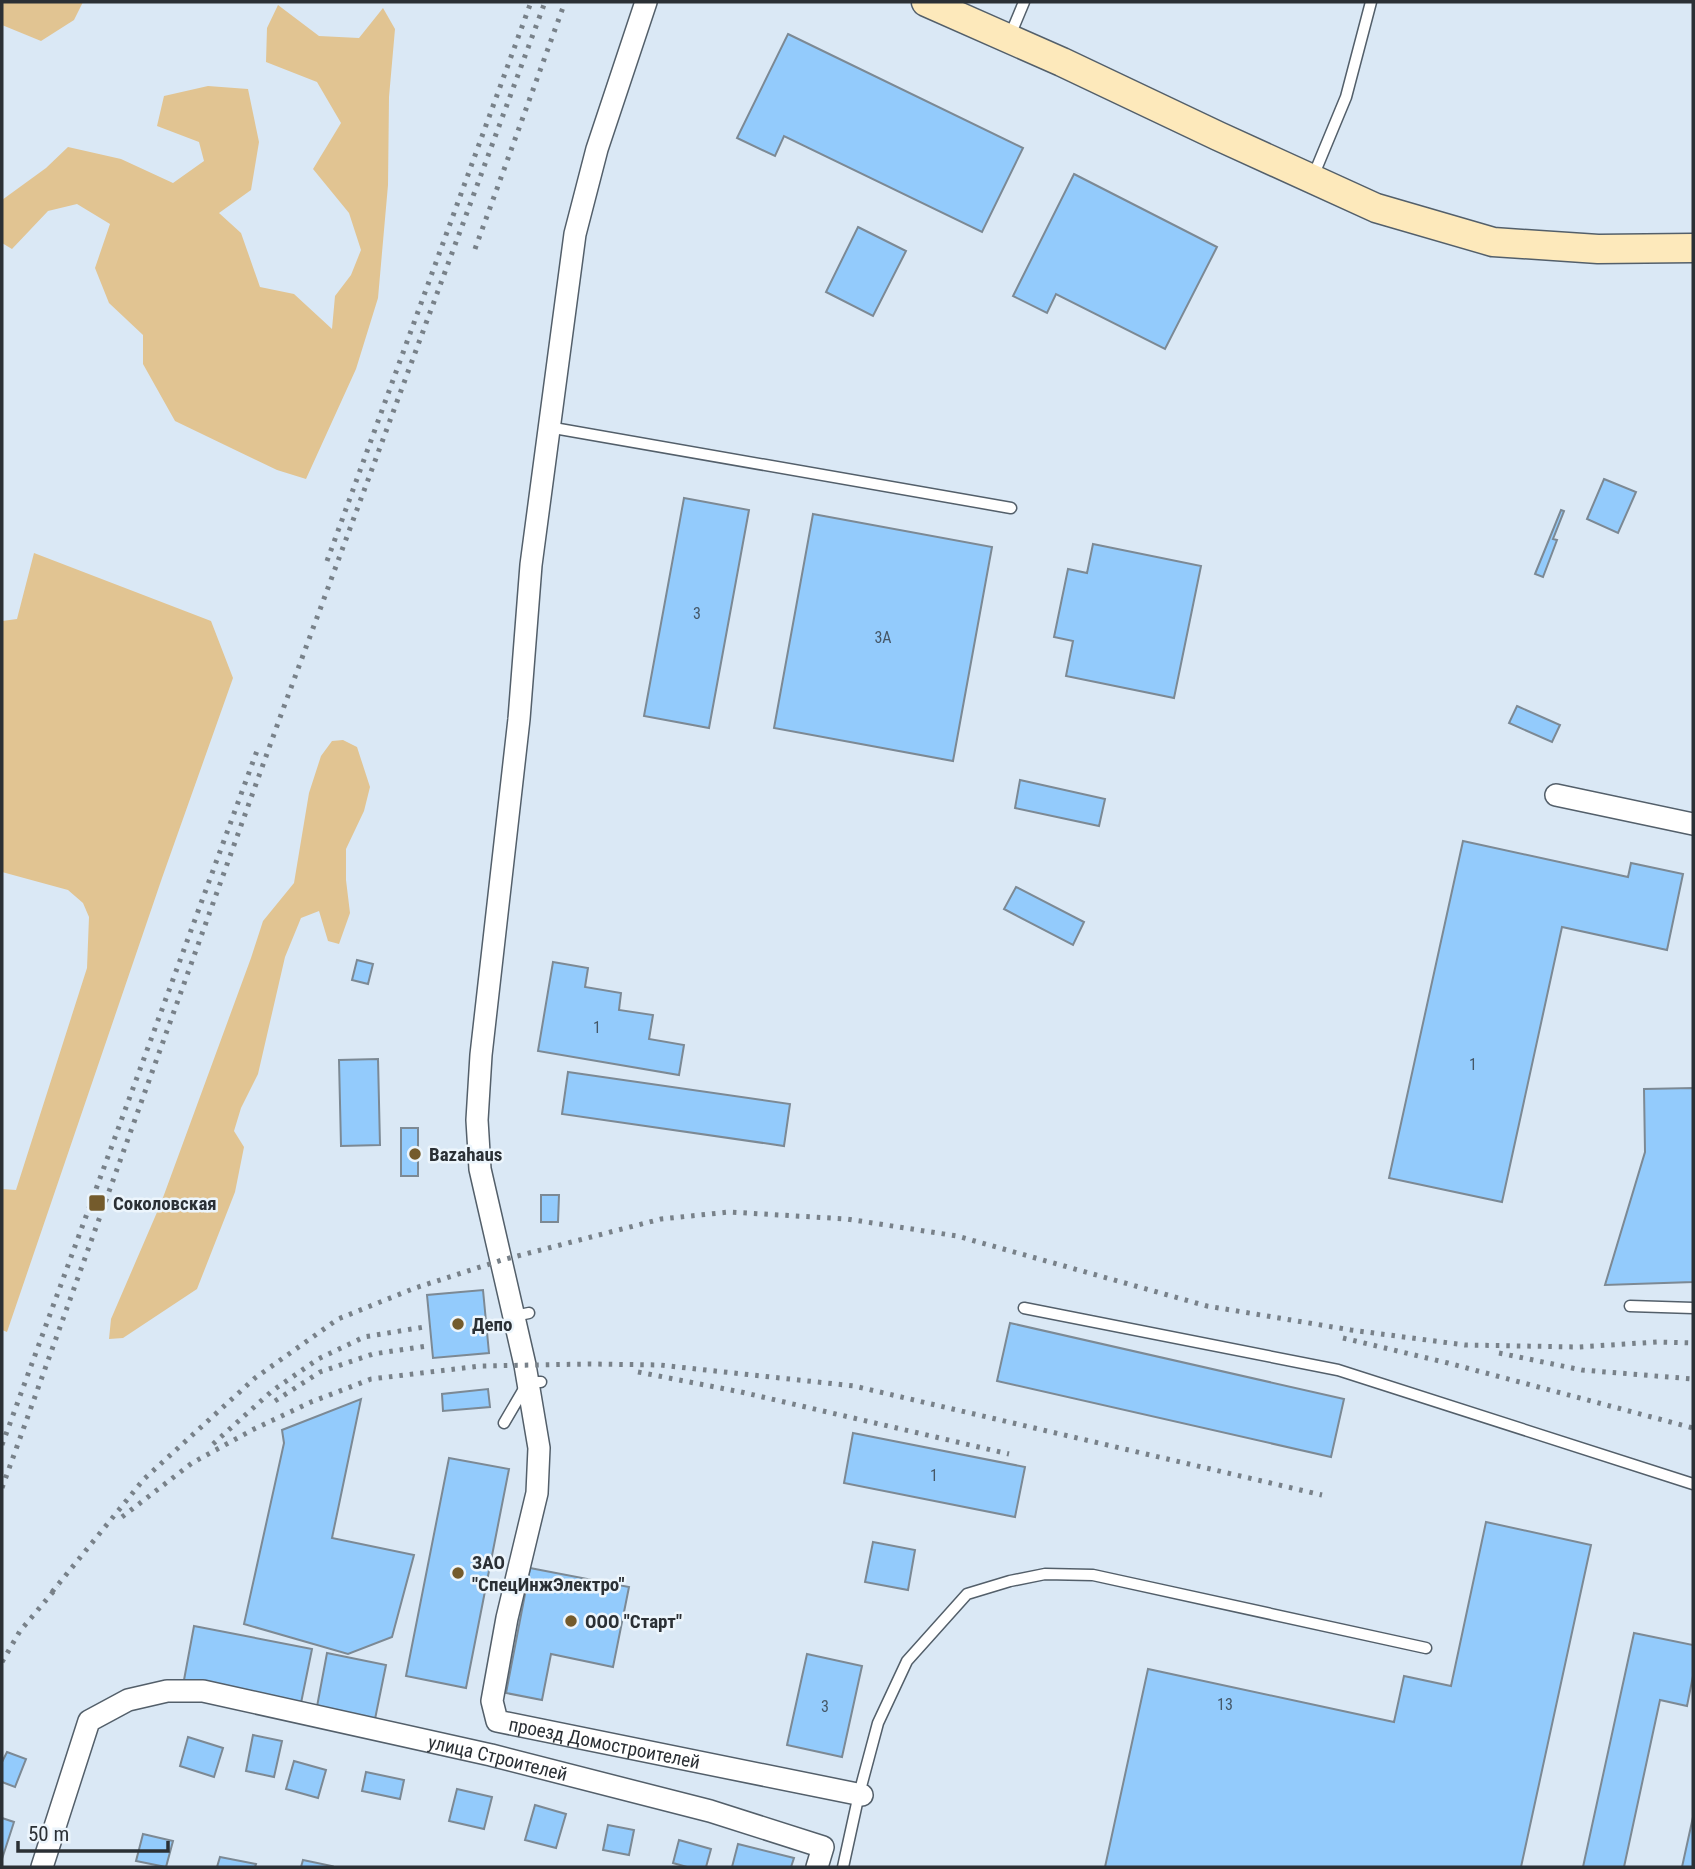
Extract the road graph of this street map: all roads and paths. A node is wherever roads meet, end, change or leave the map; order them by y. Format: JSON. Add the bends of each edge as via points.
{"nodes":[{"id":1,"x":646,"y":2,"type":"edge"},
{"id":2,"x":926,"y":2,"type":"edge"},
{"id":3,"x":1024,"y":2,"type":"edge"},
{"id":4,"x":1371,"y":2,"type":"edge"},
{"id":5,"x":1009,"y":38,"type":"junction"},
{"id":6,"x":1312,"y":179,"type":"junction"},
{"id":7,"x":1693,"y":248,"type":"edge"},
{"id":8,"x":548,"y":427,"type":"junction"},
{"id":9,"x":1011,"y":508,"type":"dead end"},
{"id":10,"x":1556,"y":795,"type":"dead end"},
{"id":11,"x":1693,"y":824,"type":"edge"},
{"id":12,"x":1630,"y":1306,"type":"dead end"},
{"id":13,"x":1024,"y":1308,"type":"dead end"},
{"id":14,"x":1693,"y":1308,"type":"edge"},
{"id":15,"x":532,"y":1376,"type":"junction"},
{"id":16,"x":504,"y":1423,"type":"dead end"},
{"id":17,"x":1693,"y":1484,"type":"edge"},
{"id":18,"x":1426,"y":1648,"type":"dead end"},
{"id":19,"x":861,"y":1794,"type":"junction"},
{"id":20,"x":820,"y":1857,"type":"edge"},
{"id":21,"x":42,"y":1867,"type":"edge"},
{"id":22,"x":844,"y":1867,"type":"edge"}],
"edges":[{"from":1,"to":8,"type":"street","via":[[597,149],[575,234]]},
{"from":2,"to":5,"type":"street"},
{"from":3,"to":5,"type":"lane"},
{"from":4,"to":6,"type":"lane","via":[[1346,97]]},
{"from":5,"to":6,"type":"street"},
{"from":6,"to":7,"type":"street","via":[[1376,208],[1493,242],[1598,249]]},
{"from":8,"to":9,"type":"lane"},
{"from":8,"to":15,"type":"street","via":[[477,1121],[481,1169],[522,1315]]},
{"from":10,"to":11,"type":"street"},
{"from":12,"to":14,"type":"lane"},
{"from":13,"to":17,"type":"lane","via":[[1338,1370]]},
{"from":15,"to":16,"type":"lane"},
{"from":15,"to":19,"type":"street","name":"проезд Домостроителей","via":[[539,1448],[537,1493],[492,1701],[496,1721]]},
{"from":18,"to":19,"type":"lane","via":[[1093,1575],[1045,1574],[1010,1581],[967,1594],[907,1661],[878,1723]]},
{"from":19,"to":22,"type":"lane"},
{"from":20,"to":21,"type":"street","name":"улица Строителей","via":[[710,1811],[491,1755],[203,1691],[167,1691],[128,1700],[89,1721]]}]}
